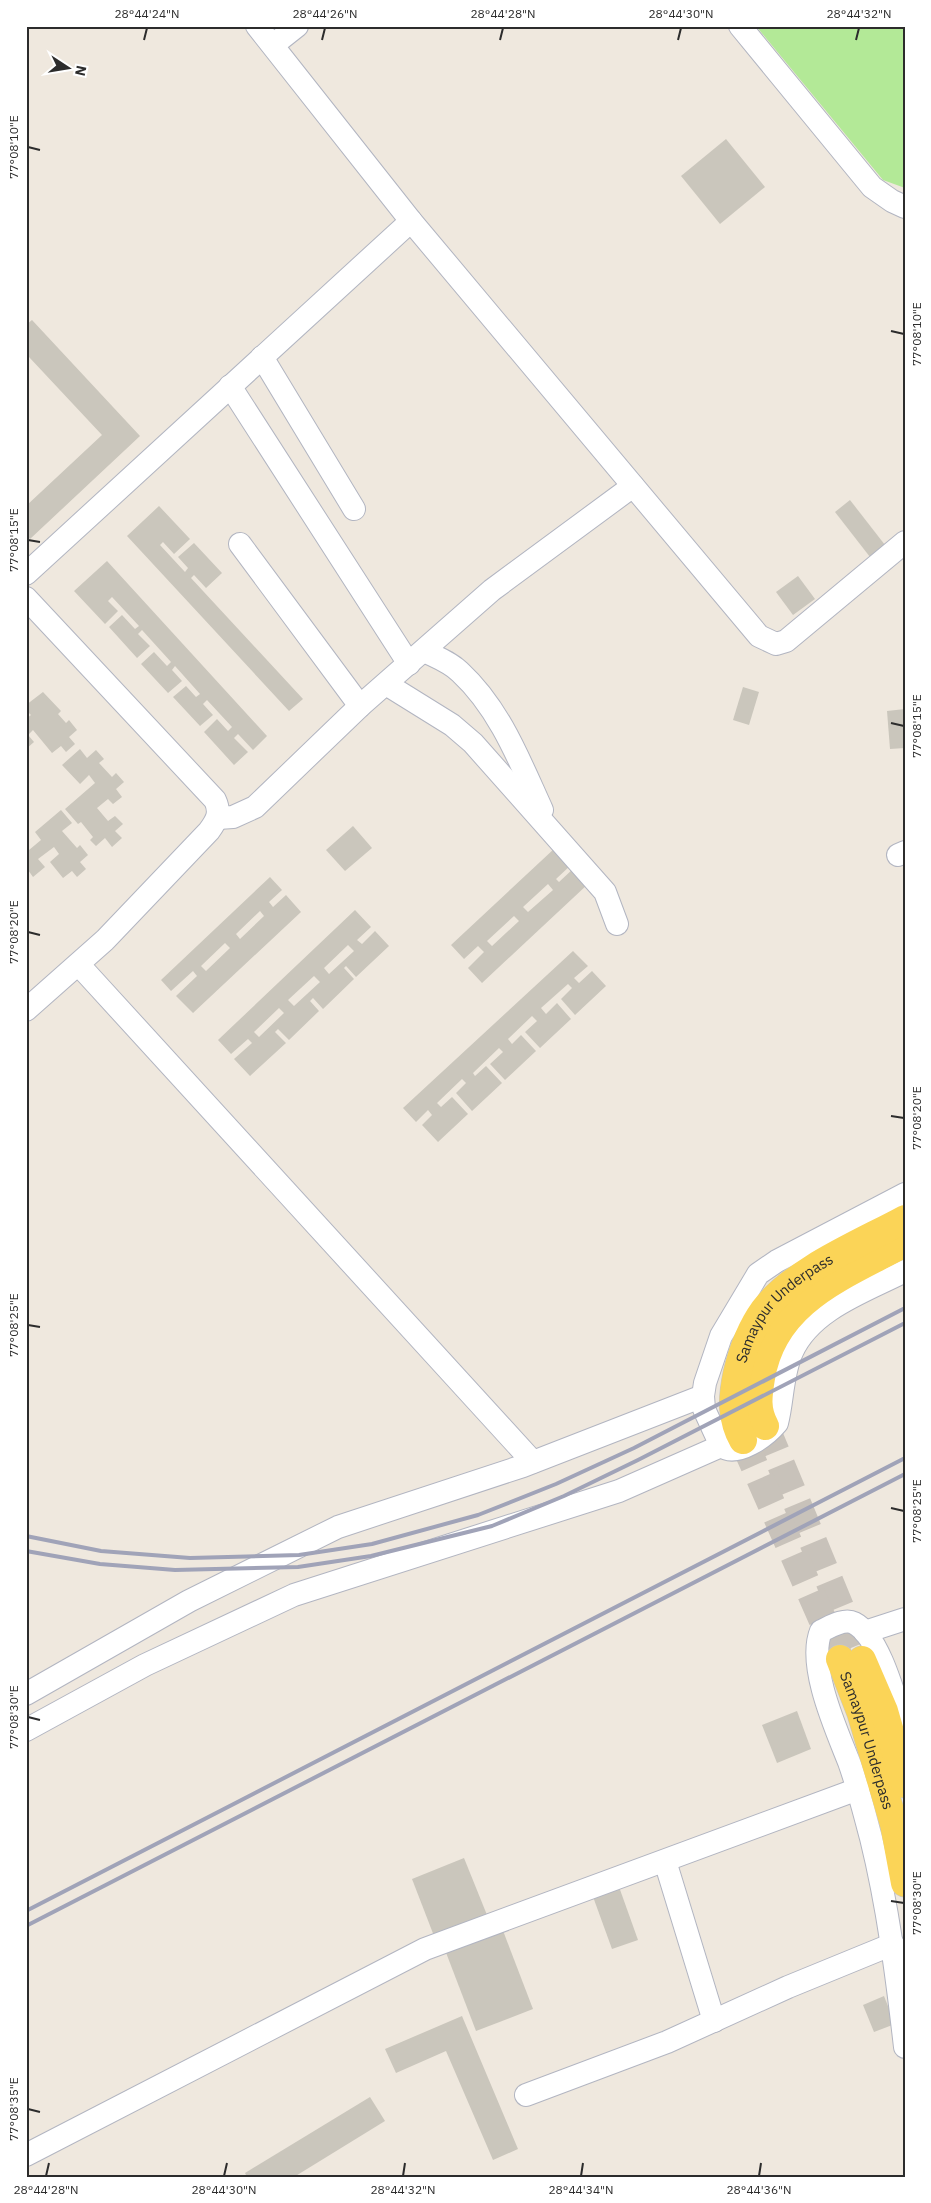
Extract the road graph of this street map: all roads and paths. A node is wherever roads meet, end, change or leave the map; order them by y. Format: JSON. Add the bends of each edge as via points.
{"nodes":[{"id":1,"x":257,"y":26,"type":"edge"},
{"id":2,"x":297,"y":26,"type":"edge"},
{"id":3,"x":740,"y":26,"type":"edge"},
{"id":4,"x":273,"y":45,"type":"junction"},
{"id":5,"x":905,"y":207,"type":"edge"},
{"id":6,"x":410,"y":221,"type":"junction"},
{"id":7,"x":262,"y":357,"type":"junction"},
{"id":8,"x":230,"y":386,"type":"junction"},
{"id":9,"x":633,"y":486,"type":"junction"},
{"id":10,"x":354,"y":510,"type":"dead end"},
{"id":11,"x":905,"y":542,"type":"edge"},
{"id":12,"x":240,"y":544,"type":"dead end"},
{"id":13,"x":26,"y":574,"type":"edge"},
{"id":14,"x":26,"y":598,"type":"edge"},
{"id":15,"x":416,"y":657,"type":"junction"},
{"id":16,"x":386,"y":684,"type":"junction"},
{"id":17,"x":360,"y":706,"type":"junction"},
{"id":18,"x":218,"y":818,"type":"junction"},
{"id":19,"x":554,"y":836,"type":"junction"},
{"id":20,"x":617,"y":924,"type":"dead end"},
{"id":21,"x":79,"y":965,"type":"junction"},
{"id":22,"x":26,"y":1010,"type":"edge"},
{"id":23,"x":905,"y":1194,"type":"edge"},
{"id":24,"x":905,"y":1219,"type":"edge"},
{"id":25,"x":905,"y":1243,"type":"edge"},
{"id":26,"x":905,"y":1270,"type":"edge"},
{"id":27,"x":703,"y":1396,"type":"junction"},
{"id":28,"x":743,"y":1438,"type":"junction"},
{"id":29,"x":533,"y":1462,"type":"junction"},
{"id":30,"x":905,"y":1619,"type":"edge"},
{"id":31,"x":865,"y":1632,"type":"junction"},
{"id":32,"x":26,"y":1694,"type":"edge"},
{"id":33,"x":905,"y":1729,"type":"edge"},
{"id":34,"x":26,"y":1730,"type":"edge"},
{"id":35,"x":905,"y":1784,"type":"edge"},
{"id":36,"x":858,"y":1789,"type":"junction"},
{"id":37,"x":665,"y":1862,"type":"junction"},
{"id":38,"x":905,"y":1883,"type":"edge"},
{"id":39,"x":893,"y":1944,"type":"junction"},
{"id":40,"x":714,"y":2021,"type":"junction"},
{"id":41,"x":905,"y":2047,"type":"edge"},
{"id":42,"x":526,"y":2095,"type":"dead end"},
{"id":43,"x":27,"y":2153,"type":"edge"}],
"edges":[{"from":1,"to":4,"type":"street"},
{"from":2,"to":4,"type":"street"},
{"from":3,"to":5,"type":"street","via":[[872,187]]},
{"from":4,"to":6,"type":"street"},
{"from":6,"to":7,"type":"street"},
{"from":6,"to":9,"type":"street"},
{"from":7,"to":8,"type":"street"},
{"from":7,"to":10,"type":"street"},
{"from":8,"to":13,"type":"street"},
{"from":8,"to":15,"type":"street"},
{"from":9,"to":11,"type":"street","via":[[759,636],[776,644],[786,641]]},
{"from":9,"to":15,"type":"street","via":[[492,590]]},
{"from":12,"to":17,"type":"street"},
{"from":14,"to":18,"type":"street","via":[[215,800],[219,808]]},
{"from":15,"to":16,"type":"street"},
{"from":15,"to":19,"type":"street","via":[[459,671],[471,683],[506,731]]},
{"from":16,"to":17,"type":"street"},
{"from":16,"to":19,"type":"street","via":[[452,725],[473,743]]},
{"from":17,"to":18,"type":"street","via":[[255,806],[233,817]]},
{"from":18,"to":21,"type":"street"},
{"from":19,"to":20,"type":"street","via":[[605,892]]},
{"from":21,"to":22,"type":"street"},
{"from":21,"to":29,"type":"street"},
{"from":23,"to":27,"type":"street","via":[[758,1274],[721,1336]]},
{"from":24,"to":28,"type":"main road","name":"Samaypur Underpass","via":[[801,1276],[773,1299],[763,1312],[748,1342],[735,1385],[734,1418]]},
{"from":25,"to":28,"type":"main road","name":"Samaypur Underpass","via":[[821,1289],[792,1312],[770,1346],[757,1402],[759,1415]]},
{"from":26,"to":28,"type":"street","via":[[817,1320],[792,1351],[777,1423],[740,1450],[726,1450]]},
{"from":27,"to":28,"type":"street","via":[[704,1409]]},
{"from":27,"to":29,"type":"street"},
{"from":28,"to":34,"type":"street","via":[[619,1491],[294,1595],[146,1665]]},
{"from":29,"to":32,"type":"street","via":[[338,1527],[189,1601]]},
{"from":30,"to":31,"type":"street"},
{"from":31,"to":33,"type":"street","via":[[875,1648]]},
{"from":31,"to":36,"type":"street","via":[[853,1623],[836,1624],[821,1631],[816,1643],[829,1710]]},
{"from":35,"to":38,"type":"main road","name":"Samaypur Underpass","via":[[884,1711],[851,1659],[860,1712],[894,1824]]},
{"from":36,"to":37,"type":"street"},
{"from":36,"to":39,"type":"street","via":[[878,1866]]},
{"from":37,"to":40,"type":"street"},
{"from":37,"to":43,"type":"street","via":[[425,1949]]},
{"from":39,"to":40,"type":"street","via":[[788,1986]]},
{"from":39,"to":41,"type":"street"},
{"from":40,"to":42,"type":"street"}]}
